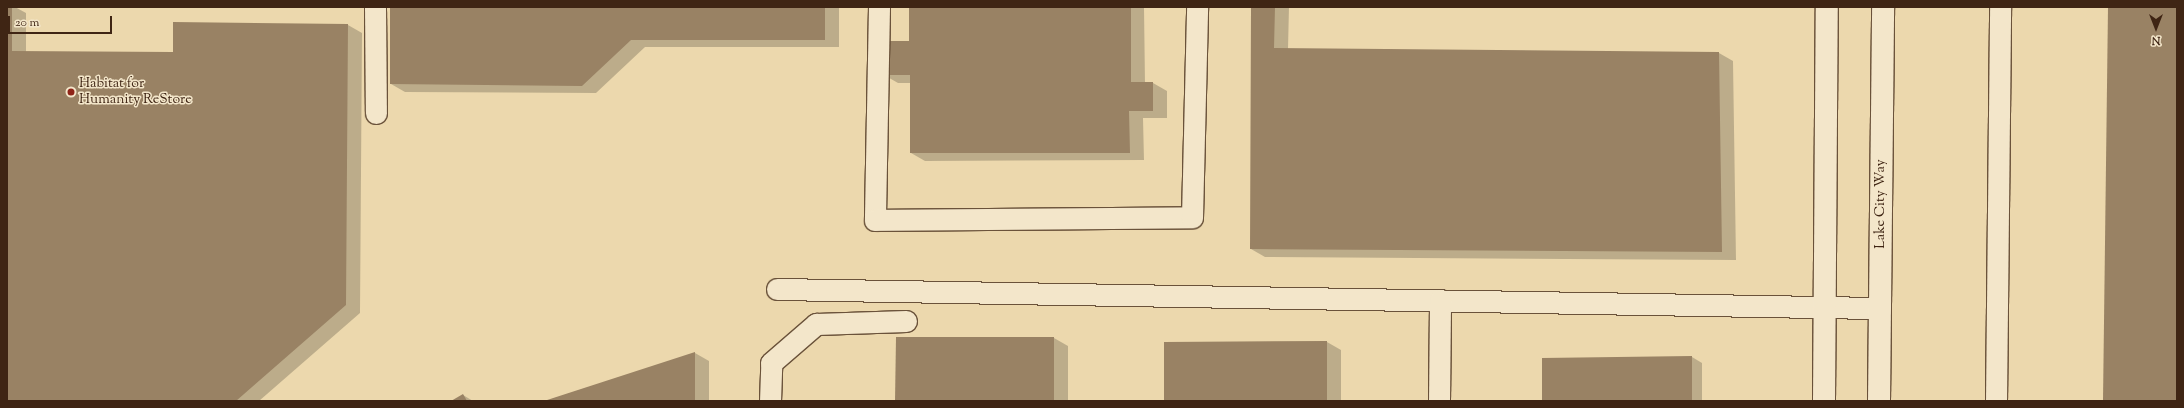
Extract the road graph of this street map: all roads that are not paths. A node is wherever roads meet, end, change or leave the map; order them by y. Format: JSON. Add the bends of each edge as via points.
{"nodes":[{"id":1,"x":375,"y":7,"type":"edge"},
{"id":2,"x":879,"y":7,"type":"edge"},
{"id":3,"x":1197,"y":7,"type":"edge"},
{"id":4,"x":1827,"y":7,"type":"edge"},
{"id":5,"x":1883,"y":7,"type":"edge"},
{"id":6,"x":2000,"y":7,"type":"edge"},
{"id":7,"x":376,"y":113,"type":"dead end"},
{"id":8,"x":777,"y":289,"type":"dead end"},
{"id":9,"x":1440,"y":300,"type":"junction"},
{"id":10,"x":1825,"y":307,"type":"junction"},
{"id":11,"x":1880,"y":308,"type":"junction"},
{"id":12,"x":906,"y":321,"type":"dead end"},
{"id":13,"x":770,"y":401,"type":"edge"},
{"id":14,"x":1439,"y":401,"type":"edge"},
{"id":15,"x":1824,"y":401,"type":"edge"},
{"id":16,"x":1880,"y":401,"type":"edge"},
{"id":17,"x":1996,"y":401,"type":"edge"}],
"edges":[{"from":1,"to":7,"type":"lane"},
{"from":2,"to":3,"type":"lane","via":[[875,220],[1192,217]]},
{"from":4,"to":10,"type":"street"},
{"from":5,"to":11,"type":"street","name":"Lake City Way"},
{"from":6,"to":17,"type":"lane"},
{"from":8,"to":9,"type":"lane"},
{"from":9,"to":10,"type":"lane"},
{"from":9,"to":14,"type":"lane"},
{"from":10,"to":11,"type":"lane"},
{"from":10,"to":15,"type":"street"},
{"from":11,"to":16,"type":"street","name":"Lake City Way"},
{"from":12,"to":13,"type":"lane","via":[[816,324],[771,363]]}]}
